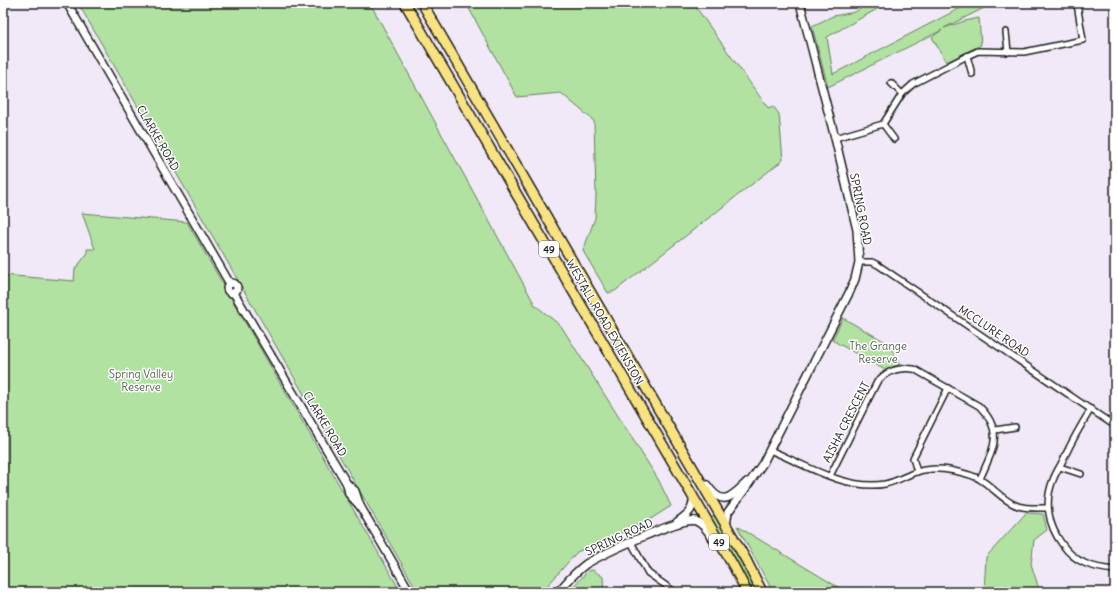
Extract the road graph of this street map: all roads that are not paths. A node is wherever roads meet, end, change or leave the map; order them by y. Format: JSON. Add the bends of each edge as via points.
{"nodes":[{"id":1,"x":67,"y":3,"type":"edge"},
{"id":2,"x":405,"y":3,"type":"edge"},
{"id":3,"x":422,"y":3,"type":"edge"},
{"id":4,"x":800,"y":3,"type":"edge"},
{"id":5,"x":1072,"y":3,"type":"edge"},
{"id":6,"x":1006,"y":32,"type":"dead end"},
{"id":7,"x":1008,"y":52,"type":"junction"},
{"id":8,"x":967,"y":56,"type":"junction"},
{"id":9,"x":972,"y":74,"type":"dead end"},
{"id":10,"x":891,"y":83,"type":"dead end"},
{"id":11,"x":902,"y":94,"type":"junction"},
{"id":12,"x":883,"y":124,"type":"junction"},
{"id":13,"x":835,"y":138,"type":"junction"},
{"id":14,"x":894,"y":140,"type":"dead end"},
{"id":15,"x":859,"y":262,"type":"junction"},
{"id":16,"x":948,"y":388,"type":"junction"},
{"id":17,"x":1090,"y":409,"type":"junction"},
{"id":18,"x":1115,"y":426,"type":"edge"},
{"id":19,"x":1015,"y":427,"type":"dead end"},
{"id":20,"x":995,"y":430,"type":"junction"},
{"id":21,"x":770,"y":450,"type":"junction"},
{"id":22,"x":684,"y":453,"type":"junction"},
{"id":23,"x":1060,"y":467,"type":"junction"},
{"id":24,"x":757,"y":472,"type":"junction"},
{"id":25,"x":917,"y":472,"type":"junction"},
{"id":26,"x":1081,"y":474,"type":"dead end"},
{"id":27,"x":830,"y":476,"type":"junction"},
{"id":28,"x":980,"y":479,"type":"junction"},
{"id":29,"x":693,"y":498,"type":"junction"},
{"id":30,"x":1048,"y":508,"type":"junction"},
{"id":31,"x":676,"y":523,"type":"junction"},
{"id":32,"x":726,"y":525,"type":"junction"},
{"id":33,"x":631,"y":542,"type":"junction"},
{"id":34,"x":1115,"y":570,"type":"edge"},
{"id":35,"x":672,"y":590,"type":"dead end"},
{"id":36,"x":746,"y":591,"type":"edge"},
{"id":37,"x":410,"y":592,"type":"edge"},
{"id":38,"x":558,"y":592,"type":"edge"},
{"id":39,"x":762,"y":592,"type":"edge"}],
"edges":[{"from":1,"to":37,"type":"main road","name":"CLARKE ROAD","via":[[230,284],[228,291],[234,293],[347,484],[349,494],[360,506]]},
{"from":2,"to":29,"type":"highway","name":"WESTALL ROAD EXTENSION","number":"49"},
{"from":3,"to":22,"type":"highway","name":"WESTALL ROAD EXTENSION","number":"49"},
{"from":4,"to":13,"type":"main road","name":"SPRING ROAD"},
{"from":5,"to":7,"type":"street","via":[[1077,4],[1083,40],[1024,52]]},
{"from":6,"to":7,"type":"street"},
{"from":7,"to":8,"type":"street","via":[[978,51]]},
{"from":8,"to":9,"type":"street"},
{"from":8,"to":11,"type":"street","via":[[913,84]]},
{"from":10,"to":11,"type":"street"},
{"from":11,"to":12,"type":"street"},
{"from":12,"to":13,"type":"street"},
{"from":12,"to":14,"type":"street"},
{"from":13,"to":15,"type":"main road","name":"SPRING ROAD","via":[[857,230]]},
{"from":15,"to":17,"type":"street","name":"MCCLURE ROAD","via":[[872,262],[878,265]]},
{"from":15,"to":21,"type":"main road","name":"SPRING ROAD","via":[[850,291]]},
{"from":16,"to":20,"type":"street","name":"AISHA CRESCENT","via":[[987,414]]},
{"from":16,"to":25,"type":"street","via":[[913,458]]},
{"from":16,"to":27,"type":"street","name":"AISHA CRESCENT","via":[[914,369],[894,370],[884,375],[877,382]]},
{"from":17,"to":18,"type":"street","name":"MCCLURE ROAD"},
{"from":17,"to":23,"type":"street"},
{"from":19,"to":20,"type":"street"},
{"from":20,"to":28,"type":"street","via":[[993,448]]},
{"from":21,"to":24,"type":"main road","name":"SPRING ROAD"},
{"from":21,"to":27,"type":"street"},
{"from":22,"to":24,"type":"main road","name":"SPRING ROAD","via":[[711,491],[722,498],[732,495]]},
{"from":22,"to":32,"type":"highway","name":"WESTALL ROAD EXTENSION","number":"49"},
{"from":23,"to":26,"type":"street"},
{"from":23,"to":30,"type":"street","via":[[1053,480]]},
{"from":24,"to":32,"type":"main road","name":"SPRING ROAD","via":[[728,512]]},
{"from":25,"to":27,"type":"street","via":[[896,481],[869,485]]},
{"from":25,"to":28,"type":"street","via":[[947,469]]},
{"from":28,"to":30,"type":"street","via":[[1006,501],[1019,506]]},
{"from":29,"to":31,"type":"main road","name":"SPRING ROAD","via":[[694,506],[690,512]]},
{"from":29,"to":36,"type":"highway","name":"WESTALL ROAD EXTENSION","number":"49"},
{"from":30,"to":34,"type":"street","via":[[1055,533],[1070,554],[1090,566]]},
{"from":31,"to":33,"type":"main road","name":"SPRING ROAD"},
{"from":31,"to":36,"type":"main road","name":"SPRING ROAD","via":[[696,521],[712,538]]},
{"from":32,"to":39,"type":"highway","name":"WESTALL ROAD EXTENSION","number":"49"},
{"from":33,"to":35,"type":"street","via":[[648,573]]},
{"from":33,"to":38,"type":"main road","name":"SPRING ROAD","via":[[585,565]]}]}
